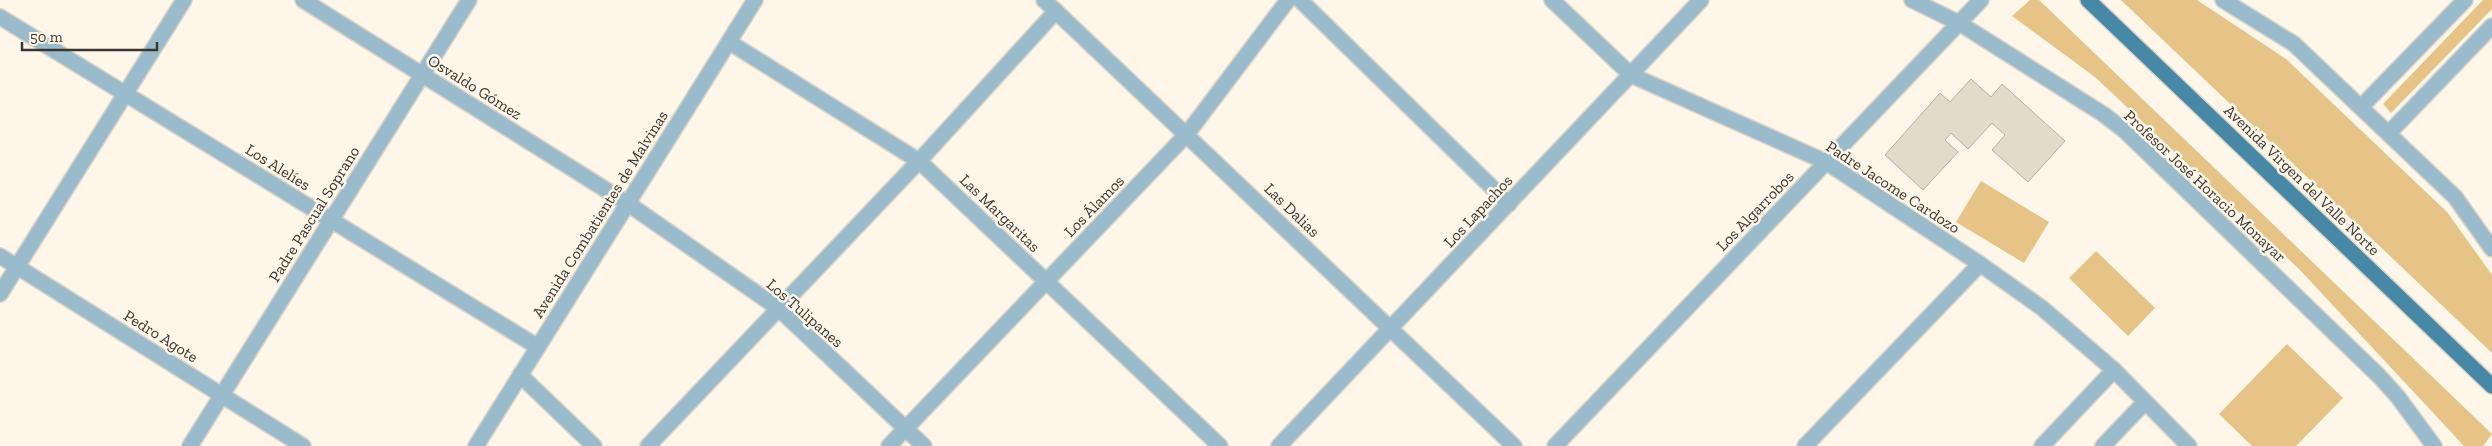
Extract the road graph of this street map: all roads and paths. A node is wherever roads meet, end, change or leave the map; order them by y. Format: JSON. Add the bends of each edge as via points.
{"nodes":[{"id":1,"x":184,"y":0,"type":"edge"},
{"id":2,"x":303,"y":0,"type":"edge"},
{"id":3,"x":469,"y":0,"type":"edge"},
{"id":4,"x":755,"y":0,"type":"edge"},
{"id":5,"x":1044,"y":0,"type":"edge"},
{"id":6,"x":1288,"y":0,"type":"edge"},
{"id":7,"x":1300,"y":0,"type":"edge"},
{"id":8,"x":1552,"y":0,"type":"edge"},
{"id":9,"x":1701,"y":0,"type":"edge"},
{"id":10,"x":1912,"y":0,"type":"edge"},
{"id":11,"x":1981,"y":0,"type":"edge"},
{"id":12,"x":2088,"y":0,"type":"edge"},
{"id":13,"x":2223,"y":0,"type":"edge"},
{"id":14,"x":2465,"y":0,"type":"edge"},
{"id":15,"x":1056,"y":11,"type":"junction"},
{"id":16,"x":0,"y":17,"type":"edge"},
{"id":17,"x":1959,"y":23,"type":"junction"},
{"id":18,"x":2492,"y":26,"type":"edge"},
{"id":19,"x":728,"y":42,"type":"junction"},
{"id":20,"x":422,"y":75,"type":"junction"},
{"id":21,"x":1631,"y":75,"type":"junction"},
{"id":22,"x":126,"y":93,"type":"junction"},
{"id":23,"x":2361,"y":107,"type":"junction"},
{"id":24,"x":2389,"y":133,"type":"junction"},
{"id":25,"x":1187,"y":134,"type":"junction"},
{"id":26,"x":919,"y":161,"type":"junction"},
{"id":27,"x":1826,"y":162,"type":"junction"},
{"id":28,"x":627,"y":204,"type":"junction"},
{"id":29,"x":1509,"y":204,"type":"junction"},
{"id":30,"x":331,"y":221,"type":"junction"},
{"id":31,"x":2492,"y":249,"type":"edge"},
{"id":32,"x":0,"y":256,"type":"edge"},
{"id":33,"x":1980,"y":264,"type":"junction"},
{"id":34,"x":17,"y":267,"type":"junction"},
{"id":35,"x":1046,"y":281,"type":"junction"},
{"id":36,"x":0,"y":294,"type":"edge"},
{"id":37,"x":778,"y":308,"type":"junction"},
{"id":38,"x":1391,"y":329,"type":"junction"},
{"id":39,"x":538,"y":346,"type":"junction"},
{"id":40,"x":2114,"y":370,"type":"junction"},
{"id":41,"x":520,"y":375,"type":"junction"},
{"id":42,"x":2492,"y":386,"type":"edge"},
{"id":43,"x":222,"y":395,"type":"junction"},
{"id":44,"x":2145,"y":402,"type":"junction"},
{"id":45,"x":906,"y":428,"type":"junction"},
{"id":46,"x":190,"y":446,"type":"edge"},
{"id":47,"x":303,"y":446,"type":"edge"},
{"id":48,"x":476,"y":446,"type":"edge"},
{"id":49,"x":594,"y":446,"type":"edge"},
{"id":50,"x":648,"y":446,"type":"edge"},
{"id":51,"x":889,"y":446,"type":"edge"},
{"id":52,"x":924,"y":446,"type":"edge"},
{"id":53,"x":1220,"y":446,"type":"edge"},
{"id":54,"x":1279,"y":446,"type":"edge"},
{"id":55,"x":1514,"y":446,"type":"edge"},
{"id":56,"x":1555,"y":446,"type":"edge"},
{"id":57,"x":1805,"y":446,"type":"edge"},
{"id":58,"x":2042,"y":446,"type":"edge"},
{"id":59,"x":2102,"y":446,"type":"edge"},
{"id":60,"x":2189,"y":446,"type":"edge"},
{"id":61,"x":2434,"y":446,"type":"edge"}],
"edges":[{"from":1,"to":22,"type":"street"},
{"from":2,"to":20,"type":"street","name":"Osvaldo Gómez"},
{"from":3,"to":20,"type":"street","name":"Padre Pascual Soprano"},
{"from":4,"to":19,"type":"street","name":"Avenida Combatientes de Malvinas"},
{"from":5,"to":15,"type":"street","name":"Las Dalias"},
{"from":6,"to":25,"type":"street","name":"Los Álamos"},
{"from":7,"to":29,"type":"street"},
{"from":8,"to":21,"type":"street","name":"Padre Jacome Cardozo"},
{"from":9,"to":21,"type":"street","name":"Los Lapachos"},
{"from":10,"to":17,"type":"street","name":"Profesor José Horacio Monayar"},
{"from":11,"to":17,"type":"street","name":"Los Algarrobos"},
{"from":12,"to":42,"type":"main road","name":"Avenida Virgen del Valle Norte"},
{"from":13,"to":23,"type":"street","via":[[2294,44]]},
{"from":14,"to":23,"type":"street"},
{"from":15,"to":25,"type":"street","name":"Las Dalias"},
{"from":15,"to":26,"type":"street"},
{"from":16,"to":22,"type":"street","name":"Los Alelíes"},
{"from":17,"to":27,"type":"street","name":"Los Algarrobos"},
{"from":17,"to":61,"type":"street","name":"Profesor José Horacio Monayar","via":[[2124,130],[2379,376]]},
{"from":18,"to":24,"type":"street"},
{"from":19,"to":26,"type":"street","name":"Las Margaritas"},
{"from":19,"to":28,"type":"street","name":"Avenida Combatientes de Malvinas"},
{"from":20,"to":28,"type":"street","name":"Osvaldo Gómez"},
{"from":20,"to":30,"type":"street","name":"Padre Pascual Soprano"},
{"from":21,"to":27,"type":"street","name":"Padre Jacome Cardozo"},
{"from":21,"to":29,"type":"street","name":"Los Lapachos"},
{"from":22,"to":30,"type":"street","name":"Los Alelíes"},
{"from":22,"to":34,"type":"street"},
{"from":23,"to":24,"type":"street"},
{"from":24,"to":31,"type":"street","via":[[2455,197]]},
{"from":25,"to":35,"type":"street","name":"Los Álamos"},
{"from":25,"to":38,"type":"street","name":"Las Dalias"},
{"from":26,"to":35,"type":"street","name":"Las Margaritas"},
{"from":26,"to":37,"type":"street"},
{"from":27,"to":33,"type":"street","name":"Padre Jacome Cardozo"},
{"from":27,"to":56,"type":"street","name":"Los Algarrobos"},
{"from":28,"to":37,"type":"street","name":"Los Tulipanes"},
{"from":28,"to":39,"type":"street","name":"Avenida Combatientes de Malvinas"},
{"from":29,"to":38,"type":"street","name":"Los Lapachos"},
{"from":30,"to":39,"type":"street","name":"Los Alelíes"},
{"from":30,"to":43,"type":"street","name":"Padre Pascual Soprano"},
{"from":32,"to":34,"type":"street","name":"Pedro Agote"},
{"from":33,"to":40,"type":"street","name":"Padre Jacome Cardozo","via":[[2042,308]]},
{"from":33,"to":57,"type":"street"},
{"from":34,"to":36,"type":"street"},
{"from":34,"to":43,"type":"street","name":"Pedro Agote"},
{"from":35,"to":45,"type":"street","name":"Los Álamos"},
{"from":35,"to":53,"type":"street","name":"Las Margaritas"},
{"from":37,"to":45,"type":"street","name":"Los Tulipanes"},
{"from":37,"to":50,"type":"street"},
{"from":38,"to":54,"type":"street","name":"Los Lapachos"},
{"from":38,"to":55,"type":"street","name":"Las Dalias"},
{"from":39,"to":41,"type":"street","name":"Avenida Combatientes de Malvinas"},
{"from":40,"to":44,"type":"street","name":"Padre Jacome Cardozo"},
{"from":40,"to":58,"type":"street"},
{"from":41,"to":48,"type":"street","name":"Avenida Combatientes de Malvinas"},
{"from":41,"to":49,"type":"street"},
{"from":43,"to":46,"type":"street","name":"Padre Pascual Soprano"},
{"from":43,"to":47,"type":"street","name":"Pedro Agote"},
{"from":44,"to":59,"type":"street"},
{"from":44,"to":60,"type":"street","name":"Padre Jacome Cardozo"},
{"from":45,"to":51,"type":"street","name":"Los Álamos"},
{"from":45,"to":52,"type":"street","name":"Los Tulipanes"}]}
